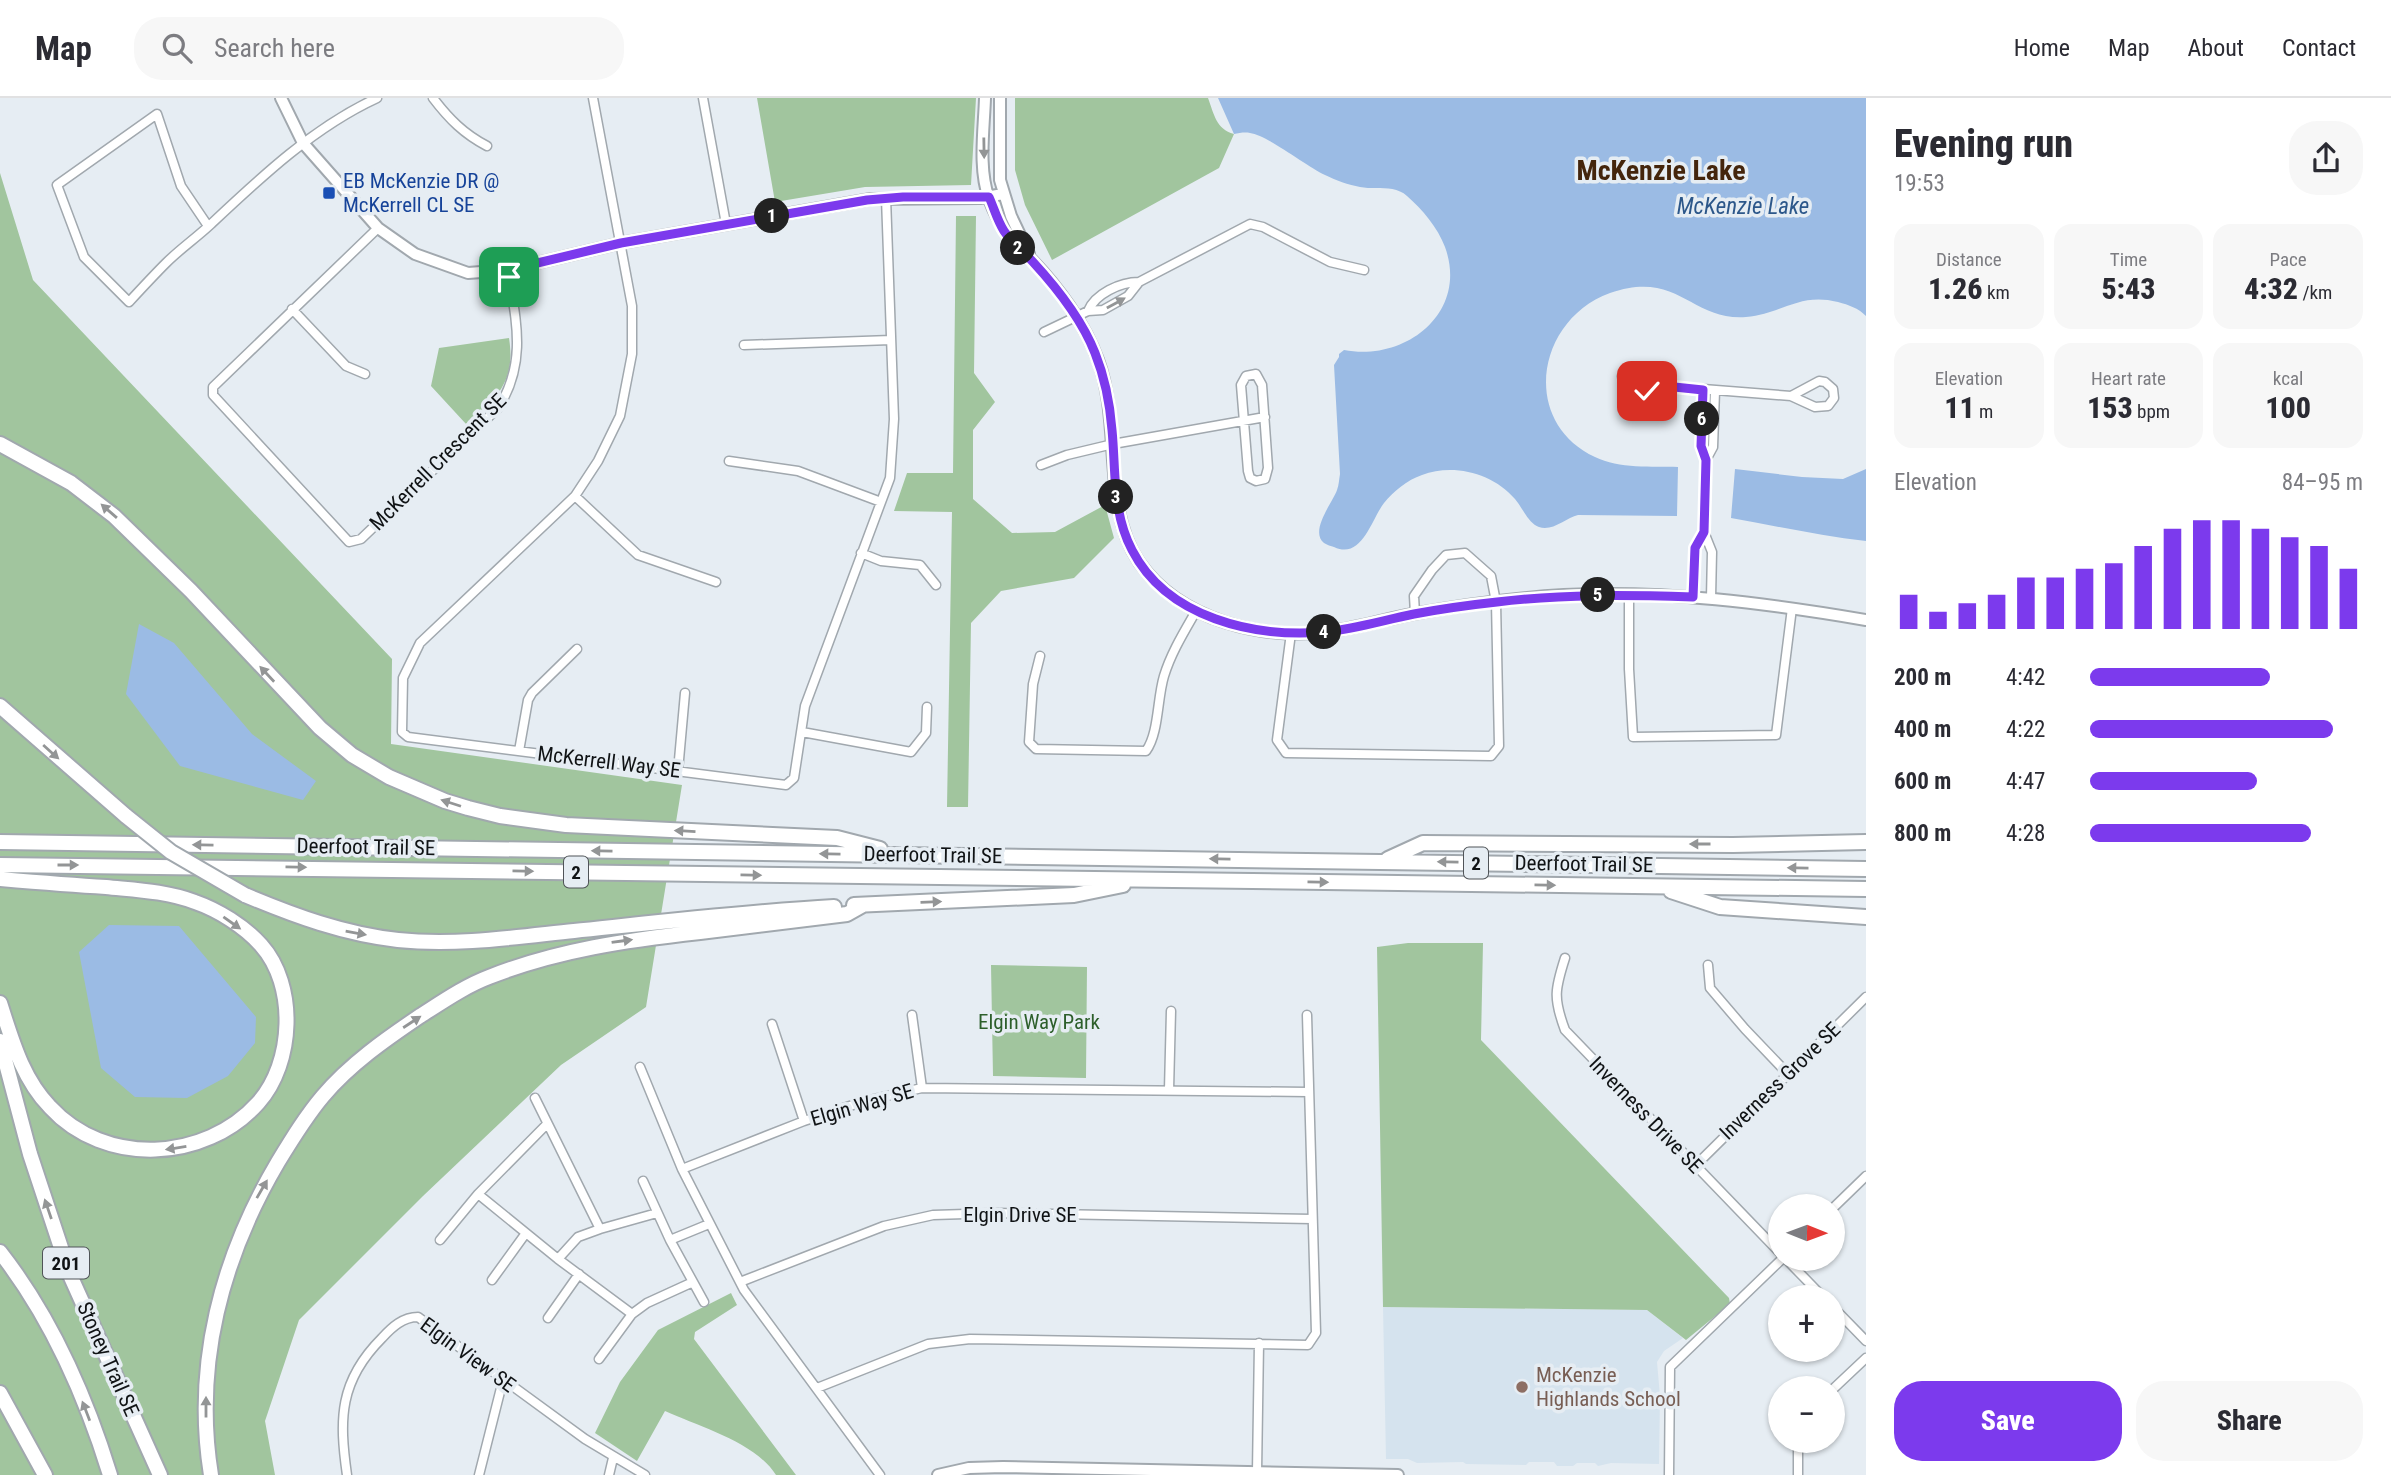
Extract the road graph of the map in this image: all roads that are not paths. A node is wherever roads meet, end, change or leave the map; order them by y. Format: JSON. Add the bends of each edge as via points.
{"nodes":[{"id":1,"x":281,"y":98,"type":"edge"},
{"id":2,"x":377,"y":98,"type":"edge"},
{"id":3,"x":433,"y":98,"type":"edge"},
{"id":4,"x":593,"y":98,"type":"edge"},
{"id":5,"x":703,"y":98,"type":"edge"},
{"id":6,"x":985,"y":98,"type":"edge"},
{"id":7,"x":1000,"y":98,"type":"edge"},
{"id":8,"x":303,"y":144,"type":"junction"},
{"id":9,"x":487,"y":146,"type":"dead end"},
{"id":10,"x":1003,"y":194,"type":"junction"},
{"id":11,"x":989,"y":197,"type":"junction"},
{"id":12,"x":886,"y":198,"type":"junction"},
{"id":13,"x":726,"y":224,"type":"junction"},
{"id":14,"x":208,"y":226,"type":"junction"},
{"id":15,"x":379,"y":228,"type":"junction"},
{"id":16,"x":621,"y":243,"type":"junction"},
{"id":17,"x":1031,"y":260,"type":"junction"},
{"id":18,"x":508,"y":270,"type":"junction"},
{"id":19,"x":1364,"y":270,"type":"dead end"},
{"id":20,"x":1139,"y":282,"type":"junction"},
{"id":21,"x":292,"y":309,"type":"junction"},
{"id":22,"x":1087,"y":311,"type":"junction"},
{"id":23,"x":1076,"y":318,"type":"junction"},
{"id":24,"x":1044,"y":332,"type":"dead end"},
{"id":25,"x":891,"y":340,"type":"junction"},
{"id":26,"x":744,"y":345,"type":"dead end"},
{"id":27,"x":365,"y":374,"type":"dead end"},
{"id":28,"x":1665,"y":386,"type":"junction"},
{"id":29,"x":1703,"y":390,"type":"junction"},
{"id":30,"x":1715,"y":391,"type":"junction"},
{"id":31,"x":1791,"y":396,"type":"junction"},
{"id":32,"x":1265,"y":417,"type":"junction"},
{"id":33,"x":1244,"y":421,"type":"junction"},
{"id":34,"x":0,"y":441,"type":"edge"},
{"id":35,"x":1113,"y":444,"type":"junction"},
{"id":36,"x":1706,"y":460,"type":"junction"},
{"id":37,"x":729,"y":461,"type":"dead end"},
{"id":38,"x":1041,"y":465,"type":"dead end"},
{"id":39,"x":575,"y":496,"type":"junction"},
{"id":40,"x":881,"y":502,"type":"junction"},
{"id":41,"x":1704,"y":532,"type":"junction"},
{"id":42,"x":861,"y":553,"type":"junction"},
{"id":43,"x":716,"y":582,"type":"dead end"},
{"id":44,"x":936,"y":585,"type":"dead end"},
{"id":45,"x":1629,"y":595,"type":"junction"},
{"id":46,"x":1693,"y":597,"type":"junction"},
{"id":47,"x":1712,"y":598,"type":"junction"},
{"id":48,"x":1496,"y":602,"type":"junction"},
{"id":49,"x":1792,"y":608,"type":"junction"},
{"id":50,"x":1196,"y":611,"type":"junction"},
{"id":51,"x":1415,"y":614,"type":"junction"},
{"id":52,"x":1866,"y":620,"type":"edge"},
{"id":53,"x":1291,"y":632,"type":"junction"},
{"id":54,"x":577,"y":649,"type":"dead end"},
{"id":55,"x":1040,"y":656,"type":"dead end"},
{"id":56,"x":685,"y":694,"type":"dead end"},
{"id":57,"x":0,"y":706,"type":"edge"},
{"id":58,"x":927,"y":707,"type":"dead end"},
{"id":59,"x":802,"y":732,"type":"junction"},
{"id":60,"x":519,"y":751,"type":"junction"},
{"id":61,"x":678,"y":771,"type":"junction"},
{"id":62,"x":0,"y":836,"type":"edge"},
{"id":63,"x":0,"y":842,"type":"edge"},
{"id":64,"x":1866,"y":842,"type":"edge"},
{"id":65,"x":37,"y":843,"type":"junction"},
{"id":66,"x":898,"y":854,"type":"junction"},
{"id":67,"x":1382,"y":861,"type":"junction"},
{"id":68,"x":0,"y":865,"type":"edge"},
{"id":69,"x":1866,"y":869,"type":"edge"},
{"id":70,"x":0,"y":878,"type":"edge"},
{"id":71,"x":1152,"y":879,"type":"junction"},
{"id":72,"x":1657,"y":887,"type":"junction"},
{"id":73,"x":1866,"y":890,"type":"edge"},
{"id":74,"x":863,"y":905,"type":"junction"},
{"id":75,"x":1866,"y":917,"type":"edge"},
{"id":76,"x":1565,"y":958,"type":"dead end"},
{"id":77,"x":1708,"y":965,"type":"dead end"},
{"id":78,"x":1866,"y":997,"type":"edge"},
{"id":79,"x":0,"y":1003,"type":"edge"},
{"id":80,"x":1171,"y":1011,"type":"dead end"},
{"id":81,"x":912,"y":1015,"type":"dead end"},
{"id":82,"x":1307,"y":1015,"type":"dead end"},
{"id":83,"x":772,"y":1024,"type":"dead end"},
{"id":84,"x":0,"y":1041,"type":"edge"},
{"id":85,"x":640,"y":1068,"type":"dead end"},
{"id":86,"x":1787,"y":1073,"type":"junction"},
{"id":87,"x":922,"y":1088,"type":"junction"},
{"id":88,"x":1169,"y":1090,"type":"junction"},
{"id":89,"x":1308,"y":1092,"type":"junction"},
{"id":90,"x":536,"y":1098,"type":"dead end"},
{"id":91,"x":804,"y":1121,"type":"junction"},
{"id":92,"x":548,"y":1124,"type":"junction"},
{"id":93,"x":1695,"y":1166,"type":"junction"},
{"id":94,"x":682,"y":1169,"type":"junction"},
{"id":95,"x":1866,"y":1176,"type":"edge"},
{"id":96,"x":643,"y":1181,"type":"dead end"},
{"id":97,"x":478,"y":1194,"type":"junction"},
{"id":98,"x":1845,"y":1196,"type":"edge"},
{"id":99,"x":657,"y":1213,"type":"junction"},
{"id":100,"x":1312,"y":1219,"type":"junction"},
{"id":101,"x":709,"y":1224,"type":"junction"},
{"id":102,"x":600,"y":1229,"type":"junction"},
{"id":103,"x":526,"y":1233,"type":"junction"},
{"id":104,"x":440,"y":1240,"type":"dead end"},
{"id":105,"x":670,"y":1240,"type":"junction"},
{"id":106,"x":1768,"y":1241,"type":"edge"},
{"id":107,"x":1,"y":1253,"type":"edge"},
{"id":108,"x":558,"y":1259,"type":"junction"},
{"id":109,"x":1770,"y":1271,"type":"edge"},
{"id":110,"x":1797,"y":1271,"type":"edge"},
{"id":111,"x":579,"y":1274,"type":"junction"},
{"id":112,"x":492,"y":1280,"type":"dead end"},
{"id":113,"x":693,"y":1282,"type":"junction"},
{"id":114,"x":740,"y":1282,"type":"junction"},
{"id":115,"x":1811,"y":1285,"type":"edge"},
{"id":116,"x":704,"y":1302,"type":"dead end"},
{"id":117,"x":632,"y":1314,"type":"junction"},
{"id":118,"x":548,"y":1318,"type":"dead end"},
{"id":119,"x":1845,"y":1319,"type":"edge"},
{"id":120,"x":1866,"y":1341,"type":"edge"},
{"id":121,"x":1259,"y":1343,"type":"junction"},
{"id":122,"x":1866,"y":1358,"type":"edge"},
{"id":123,"x":599,"y":1359,"type":"dead end"},
{"id":124,"x":1845,"y":1378,"type":"edge"},
{"id":125,"x":503,"y":1381,"type":"junction"},
{"id":126,"x":817,"y":1388,"type":"junction"},
{"id":127,"x":0,"y":1393,"type":"edge"},
{"id":128,"x":1798,"y":1453,"type":"edge"},
{"id":129,"x":613,"y":1458,"type":"junction"},
{"id":130,"x":1130,"y":1472,"type":"edge"},
{"id":131,"x":1257,"y":1472,"type":"junction"},
{"id":132,"x":45,"y":1475,"type":"edge"},
{"id":133,"x":110,"y":1475,"type":"edge"},
{"id":134,"x":159,"y":1475,"type":"edge"},
{"id":135,"x":211,"y":1475,"type":"edge"},
{"id":136,"x":347,"y":1475,"type":"edge"},
{"id":137,"x":479,"y":1475,"type":"edge"},
{"id":138,"x":609,"y":1475,"type":"edge"},
{"id":139,"x":645,"y":1475,"type":"edge"},
{"id":140,"x":880,"y":1475,"type":"edge"},
{"id":141,"x":938,"y":1475,"type":"edge"},
{"id":142,"x":1382,"y":1475,"type":"edge"},
{"id":143,"x":1398,"y":1475,"type":"edge"},
{"id":144,"x":1669,"y":1475,"type":"edge"},
{"id":145,"x":1798,"y":1475,"type":"edge"}],
"edges":[{"from":1,"to":8,"type":"street"},
{"from":2,"to":8,"type":"street"},
{"from":3,"to":9,"type":"street","via":[[449,120]]},
{"from":4,"to":16,"type":"street","name":"McKerrell Way SE"},
{"from":5,"to":13,"type":"street"},
{"from":6,"to":11,"type":"street","one_way":true},
{"from":7,"to":10,"type":"street"},
{"from":8,"to":14,"type":"street"},
{"from":8,"to":15,"type":"street"},
{"from":10,"to":11,"type":"street"},
{"from":10,"to":17,"type":"street"},
{"from":11,"to":12,"type":"street"},
{"from":11,"to":17,"type":"street","via":[[1005,233]]},
{"from":12,"to":13,"type":"street"},
{"from":12,"to":25,"type":"street","name":"McKerrell Way SE"},
{"from":13,"to":16,"type":"street"},
{"from":14,"to":14,"type":"street","via":[[181,186],[157,114],[57,185],[84,257],[128,302]]},
{"from":15,"to":18,"type":"street","via":[[415,254],[468,273]]},
{"from":15,"to":21,"type":"street","name":"McKerrell Crescent SE"},
{"from":16,"to":18,"type":"street"},
{"from":16,"to":39,"type":"street","name":"McKerrell Way SE","via":[[632,306],[632,354],[620,416]]},
{"from":17,"to":23,"type":"street"},
{"from":18,"to":21,"type":"street","name":"McKerrell Crescent SE","via":[[517,359],[509,390],[499,407],[362,539],[349,542],[213,395],[213,387]]},
{"from":19,"to":20,"type":"street","via":[[1330,262],[1254,224]]},
{"from":20,"to":22,"type":"street","via":[[1121,285],[1098,298]]},
{"from":22,"to":20,"type":"street","one_way":true,"via":[[1100,311],[1125,298]]},
{"from":21,"to":27,"type":"street","via":[[346,366]]},
{"from":22,"to":23,"type":"street"},
{"from":23,"to":24,"type":"street"},
{"from":23,"to":35,"type":"street","via":[[1102,371]]},
{"from":25,"to":26,"type":"street"},
{"from":25,"to":40,"type":"street","name":"McKerrell Way SE","via":[[893,459]]},
{"from":28,"to":28,"type":"street","via":[[1639,367],[1629,368],[1622,376],[1631,394]]},
{"from":28,"to":29,"type":"street"},
{"from":29,"to":30,"type":"street"},
{"from":29,"to":36,"type":"street","via":[[1701,446]]},
{"from":30,"to":31,"type":"street"},
{"from":30,"to":36,"type":"street","via":[[1712,449]]},
{"from":31,"to":31,"type":"street","via":[[1822,408],[1831,404],[1834,391],[1819,381]]},
{"from":32,"to":33,"type":"street"},
{"from":32,"to":33,"type":"street","via":[[1262,382],[1251,374],[1242,382]]},
{"from":32,"to":33,"type":"street","via":[[1268,472],[1259,481],[1248,474]]},
{"from":33,"to":35,"type":"street"},
{"from":66,"to":34,"type":"highway","one_way":true,"via":[[844,839],[566,825],[500,816],[445,801],[389,777],[320,729],[114,516],[71,483]]},
{"from":35,"to":38,"type":"street"},
{"from":35,"to":50,"type":"street","via":[[1117,508],[1133,552],[1157,583]]},
{"from":36,"to":41,"type":"street"},
{"from":37,"to":40,"type":"street","via":[[802,472]]},
{"from":39,"to":43,"type":"street","via":[[638,555]]},
{"from":39,"to":60,"type":"street","name":"McKerrell Way SE","via":[[420,643],[403,678],[402,732],[408,737]]},
{"from":40,"to":42,"type":"street","name":"McKerrell Way SE"},
{"from":41,"to":46,"type":"street","via":[[1695,548]]},
{"from":41,"to":47,"type":"street","via":[[1712,552]]},
{"from":42,"to":44,"type":"street","via":[[881,561],[920,565]]},
{"from":42,"to":59,"type":"street","name":"McKerrell Way SE","via":[[805,706]]},
{"from":45,"to":46,"type":"street"},
{"from":45,"to":48,"type":"street"},
{"from":45,"to":49,"type":"street","via":[[1633,737],[1776,735]]},
{"from":46,"to":47,"type":"street"},
{"from":47,"to":49,"type":"street"},
{"from":48,"to":51,"type":"street"},
{"from":48,"to":51,"type":"street","via":[[1491,576],[1465,554],[1446,555],[1414,596]]},
{"from":48,"to":53,"type":"street","via":[[1499,746],[1491,756],[1286,753],[1277,740]]},
{"from":49,"to":52,"type":"street"},
{"from":50,"to":53,"type":"street","via":[[1249,628]]},
{"from":50,"to":55,"type":"street","via":[[1167,666],[1153,742],[1146,751],[1036,749],[1029,742]]},
{"from":51,"to":53,"type":"street","via":[[1334,631]]},
{"from":54,"to":60,"type":"street","via":[[532,693]]},
{"from":56,"to":61,"type":"street"},
{"from":57,"to":74,"type":"highway","one_way":true,"bridge":true,"via":[[171,852],[245,895],[345,931],[399,940],[466,942]]},
{"from":58,"to":59,"type":"street","via":[[926,733],[912,752]]},
{"from":59,"to":61,"type":"street","name":"McKerrell Way SE","via":[[794,778],[786,785]]},
{"from":60,"to":61,"type":"street","name":"McKerrell Way SE"},
{"from":62,"to":65,"type":"highway"},
{"from":63,"to":65,"type":"highway","name":"Deerfoot Trail SE","number":"2"},
{"from":64,"to":67,"type":"highway","one_way":true,"via":[[1423,843]]},
{"from":66,"to":65,"type":"highway","name":"Deerfoot Trail SE","number":"2","one_way":true},
{"from":67,"to":66,"type":"highway","name":"Deerfoot Trail SE","number":"2","one_way":true},
{"from":69,"to":67,"type":"highway","name":"Deerfoot Trail SE","number":"2","one_way":true},
{"from":68,"to":71,"type":"highway","name":"Deerfoot Trail SE","number":"2","one_way":true},
{"from":70,"to":79,"type":"highway","one_way":true,"via":[[151,891],[195,902],[225,917],[261,945],[273,964],[285,1001],[285,1044],[279,1066],[258,1102],[224,1130],[184,1147],[137,1149],[87,1135],[49,1107],[24,1071]]},
{"from":71,"to":72,"type":"highway","name":"Deerfoot Trail SE","number":"2","one_way":true},
{"from":74,"to":71,"type":"highway","one_way":true,"via":[[1074,895]]},
{"from":72,"to":73,"type":"highway","name":"Deerfoot Trail SE","number":"2"},
{"from":72,"to":75,"type":"highway","via":[[1720,907]]},
{"from":135,"to":74,"type":"highway","one_way":true,"via":[[208,1362],[213,1321],[227,1272],[258,1196],[297,1130],[355,1064],[438,1004],[487,978],[551,956],[615,942],[847,914]]},
{"from":76,"to":93,"type":"street","name":"Inverness Drive SE","via":[[1556,1006],[1565,1030]]},
{"from":77,"to":86,"type":"street","via":[[1710,988]]},
{"from":78,"to":86,"type":"street","name":"Inverness Grove SE"},
{"from":80,"to":88,"type":"street"},
{"from":81,"to":87,"type":"street"},
{"from":82,"to":89,"type":"street"},
{"from":83,"to":91,"type":"street"},
{"from":134,"to":84,"type":"highway","name":"Stoney Trail SE","number":"201","one_way":true,"via":[[70,1275],[30,1154]]},
{"from":85,"to":94,"type":"street"},
{"from":86,"to":93,"type":"street","name":"Inverness Grove SE"},
{"from":87,"to":88,"type":"street","name":"Elgin Way SE"},
{"from":87,"to":91,"type":"street","name":"Elgin Way SE"},
{"from":88,"to":89,"type":"street","name":"Elgin Way SE"},
{"from":89,"to":100,"type":"street"},
{"from":90,"to":92,"type":"street"},
{"from":91,"to":94,"type":"street","name":"Elgin Way SE"},
{"from":92,"to":97,"type":"street"},
{"from":92,"to":102,"type":"street"},
{"from":93,"to":106,"type":"street","name":"Inverness Drive SE"},
{"from":94,"to":101,"type":"street"},
{"from":95,"to":98,"type":"street"},
{"from":96,"to":99,"type":"street"},
{"from":97,"to":103,"type":"street"},
{"from":97,"to":104,"type":"street"},
{"from":99,"to":102,"type":"street"},
{"from":99,"to":105,"type":"street"},
{"from":100,"to":114,"type":"street","name":"Elgin Drive SE","via":[[933,1215],[884,1226]]},
{"from":100,"to":121,"type":"street","via":[[1316,1333],[1308,1345]]},
{"from":101,"to":105,"type":"street"},
{"from":101,"to":114,"type":"street"},
{"from":102,"to":108,"type":"street","via":[[578,1237]]},
{"from":103,"to":108,"type":"street"},
{"from":103,"to":112,"type":"street"},
{"from":105,"to":113,"type":"street"},
{"from":133,"to":107,"type":"highway","one_way":true,"via":[[68,1368]]},
{"from":108,"to":111,"type":"street"},
{"from":109,"to":144,"type":"street","via":[[1670,1367]]},
{"from":110,"to":115,"type":"street"},
{"from":111,"to":117,"type":"street"},
{"from":111,"to":118,"type":"street"},
{"from":113,"to":116,"type":"street"},
{"from":113,"to":117,"type":"street"},
{"from":114,"to":126,"type":"street"},
{"from":117,"to":123,"type":"street"},
{"from":119,"to":120,"type":"street"},
{"from":121,"to":126,"type":"street","via":[[970,1339],[928,1345]]},
{"from":121,"to":131,"type":"street"},
{"from":122,"to":124,"type":"street"},
{"from":125,"to":129,"type":"street","name":"Elgin View SE"},
{"from":125,"to":136,"type":"street","name":"Elgin View SE","via":[[418,1317],[407,1317],[369,1351],[347,1390],[342,1424]]},
{"from":125,"to":137,"type":"street"},
{"from":126,"to":140,"type":"street"},
{"from":127,"to":132,"type":"highway"},
{"from":128,"to":145,"type":"street"},
{"from":129,"to":138,"type":"street"},
{"from":129,"to":139,"type":"street","name":"Elgin View SE"},
{"from":130,"to":131,"type":"street"},
{"from":130,"to":141,"type":"street","via":[[1003,1467]]},
{"from":131,"to":142,"type":"street"},
{"from":142,"to":143,"type":"street"}]}
